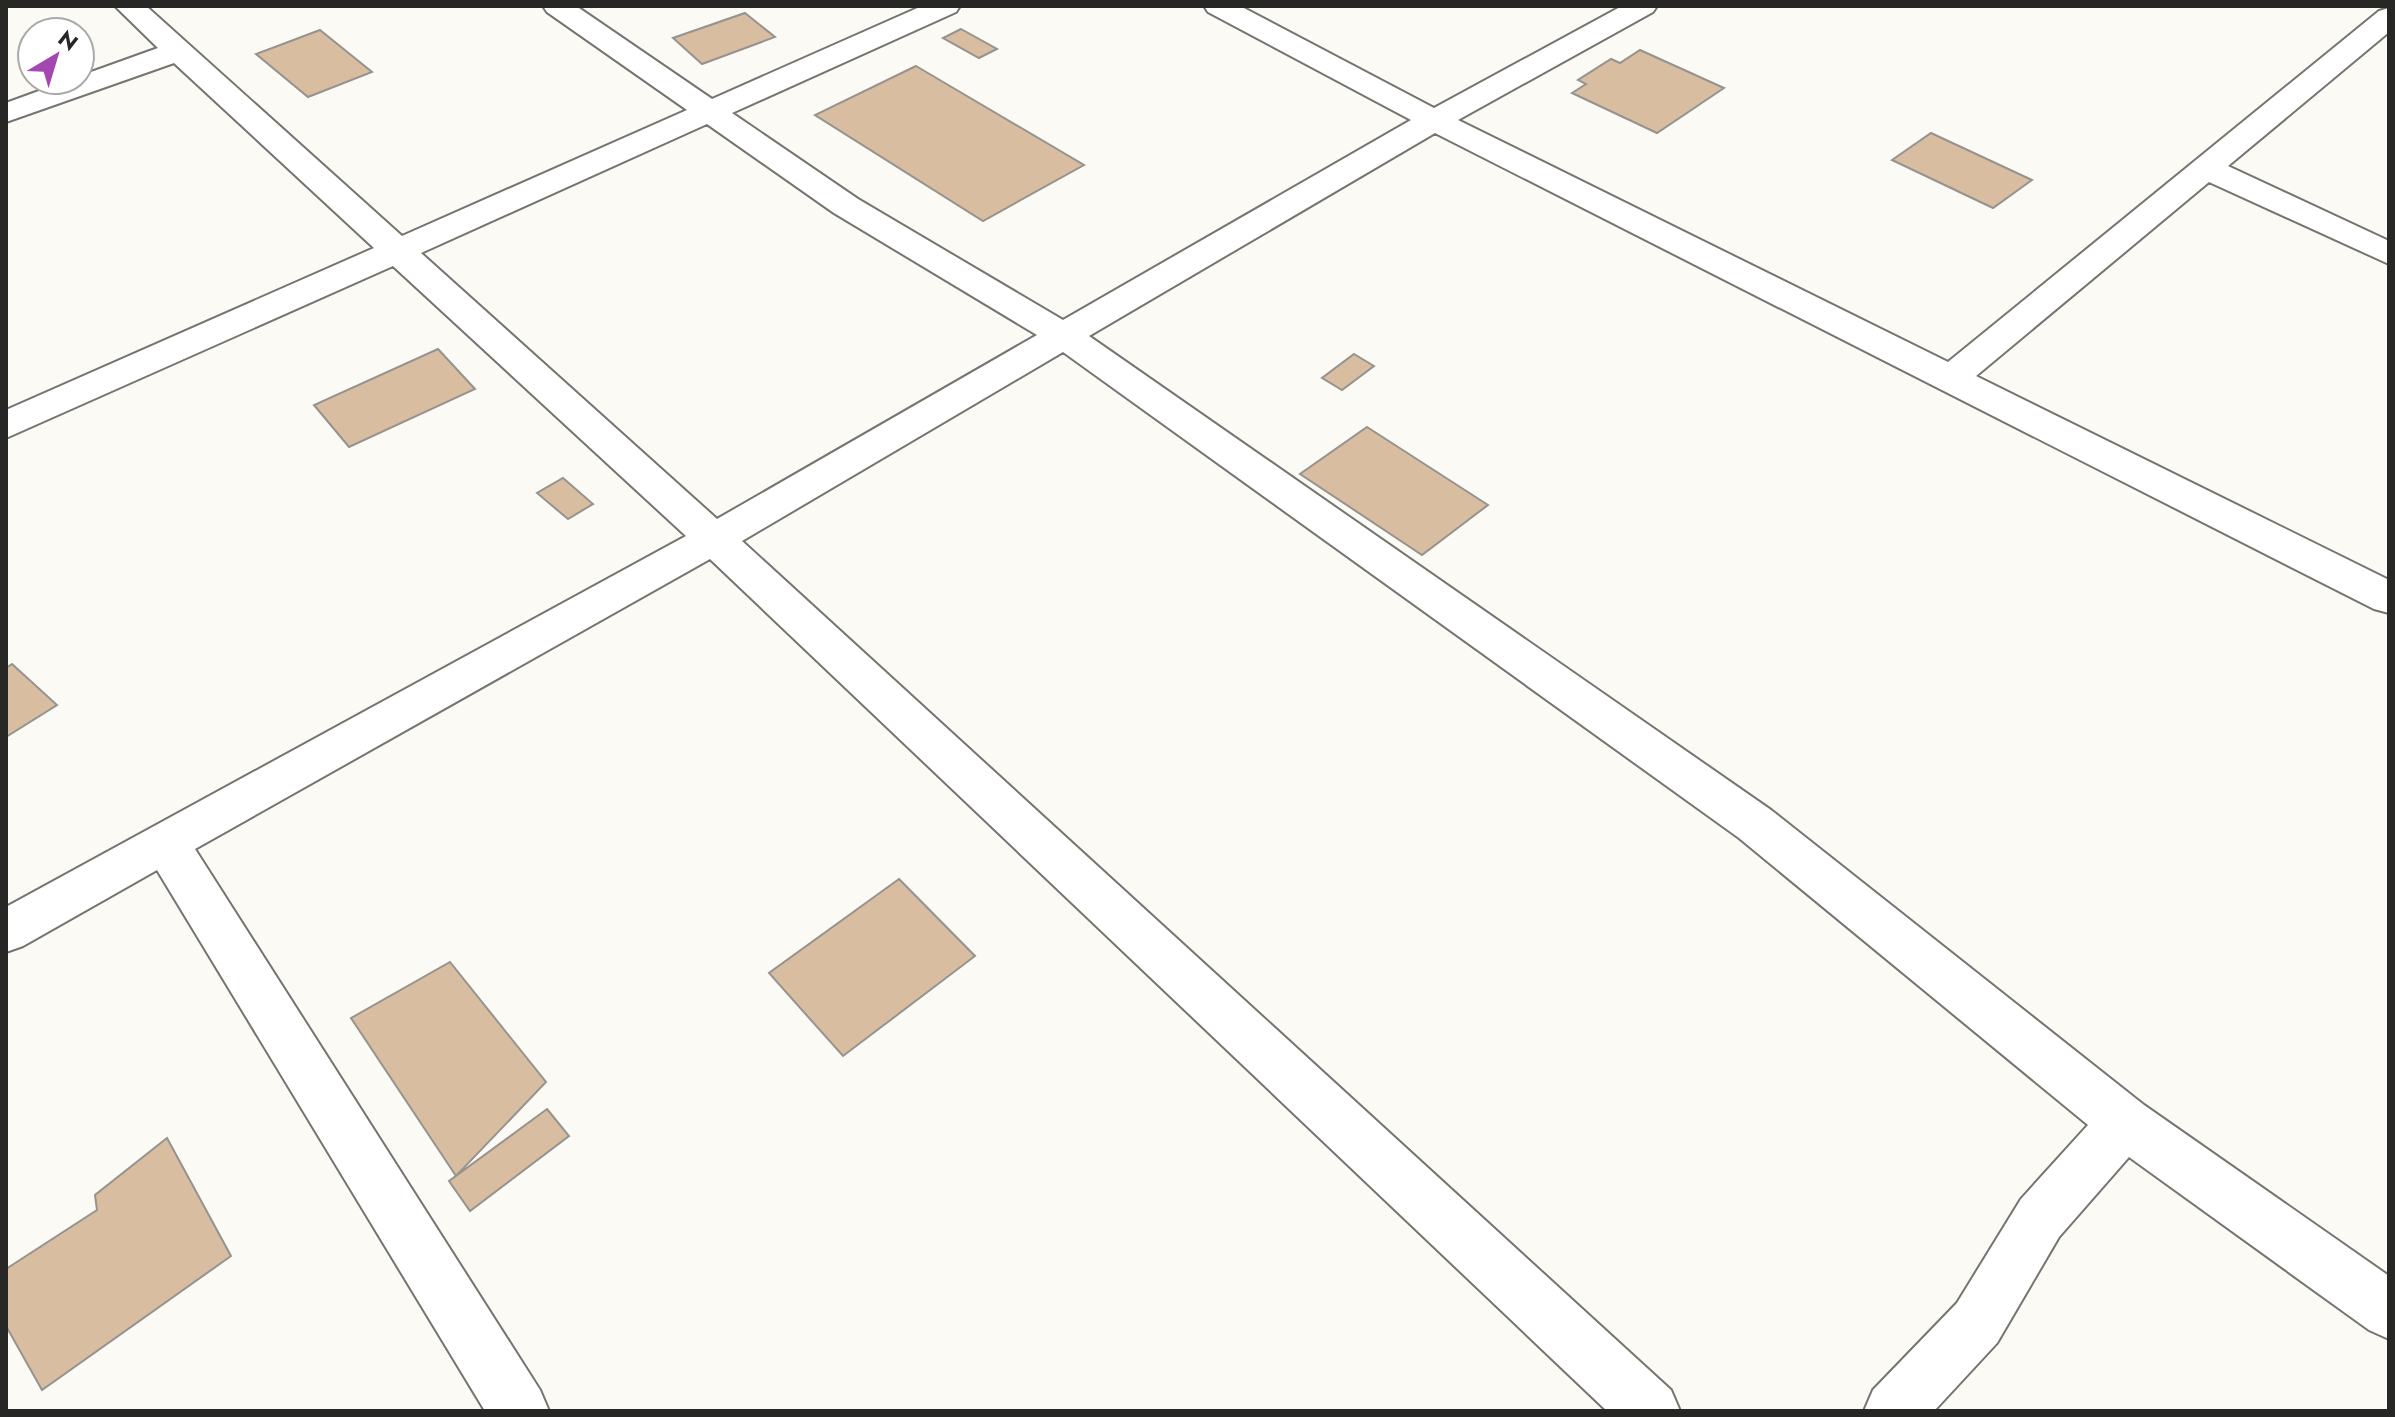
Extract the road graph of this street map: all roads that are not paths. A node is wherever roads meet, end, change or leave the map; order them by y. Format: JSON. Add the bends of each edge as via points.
{"nodes":[{"id":1,"x":129,"y":6,"type":"edge"},
{"id":2,"x":557,"y":6,"type":"edge"},
{"id":3,"x":946,"y":6,"type":"edge"},
{"id":4,"x":1218,"y":6,"type":"edge"},
{"id":5,"x":1643,"y":6,"type":"edge"},
{"id":6,"x":2380,"y":6,"type":"edge"},
{"id":7,"x":2389,"y":9,"type":"edge"},
{"id":8,"x":2389,"y":17,"type":"edge"},
{"id":9,"x":178,"y":51,"type":"junction"},
{"id":10,"x":707,"y":110,"type":"junction"},
{"id":11,"x":6,"y":113,"type":"edge"},
{"id":12,"x":1434,"y":120,"type":"junction"},
{"id":13,"x":2206,"y":168,"type":"junction"},
{"id":14,"x":398,"y":251,"type":"junction"},
{"id":15,"x":2389,"y":254,"type":"edge"},
{"id":16,"x":1064,"y":336,"type":"junction"},
{"id":17,"x":1951,"y":378,"type":"junction"},
{"id":18,"x":6,"y":425,"type":"edge"},
{"id":19,"x":714,"y":539,"type":"junction"},
{"id":20,"x":2389,"y":598,"type":"edge"},
{"id":21,"x":167,"y":845,"type":"junction"},
{"id":22,"x":6,"y":931,"type":"edge"},
{"id":23,"x":2125,"y":1123,"type":"junction"},
{"id":24,"x":2389,"y":1310,"type":"edge"},
{"id":25,"x":519,"y":1411,"type":"edge"},
{"id":26,"x":1650,"y":1411,"type":"edge"},
{"id":27,"x":1894,"y":1411,"type":"edge"}],
"edges":[{"from":1,"to":9,"type":"street"},
{"from":2,"to":10,"type":"street"},
{"from":3,"to":10,"type":"street"},
{"from":4,"to":12,"type":"street"},
{"from":5,"to":12,"type":"street"},
{"from":6,"to":7,"type":"street"},
{"from":8,"to":13,"type":"street"},
{"from":9,"to":11,"type":"street"},
{"from":9,"to":14,"type":"street"},
{"from":10,"to":14,"type":"street"},
{"from":10,"to":16,"type":"street","via":[[846,206]]},
{"from":12,"to":16,"type":"street"},
{"from":12,"to":17,"type":"street"},
{"from":13,"to":15,"type":"street"},
{"from":13,"to":17,"type":"street"},
{"from":14,"to":18,"type":"street"},
{"from":14,"to":19,"type":"street"},
{"from":16,"to":19,"type":"street"},
{"from":16,"to":23,"type":"street","via":[[1755,824]]},
{"from":17,"to":20,"type":"street"},
{"from":19,"to":21,"type":"street"},
{"from":19,"to":26,"type":"street"},
{"from":21,"to":22,"type":"street"},
{"from":21,"to":25,"type":"street"},
{"from":23,"to":24,"type":"street"},
{"from":23,"to":27,"type":"street","via":[[2040,1218],[1977,1323]]}]}
